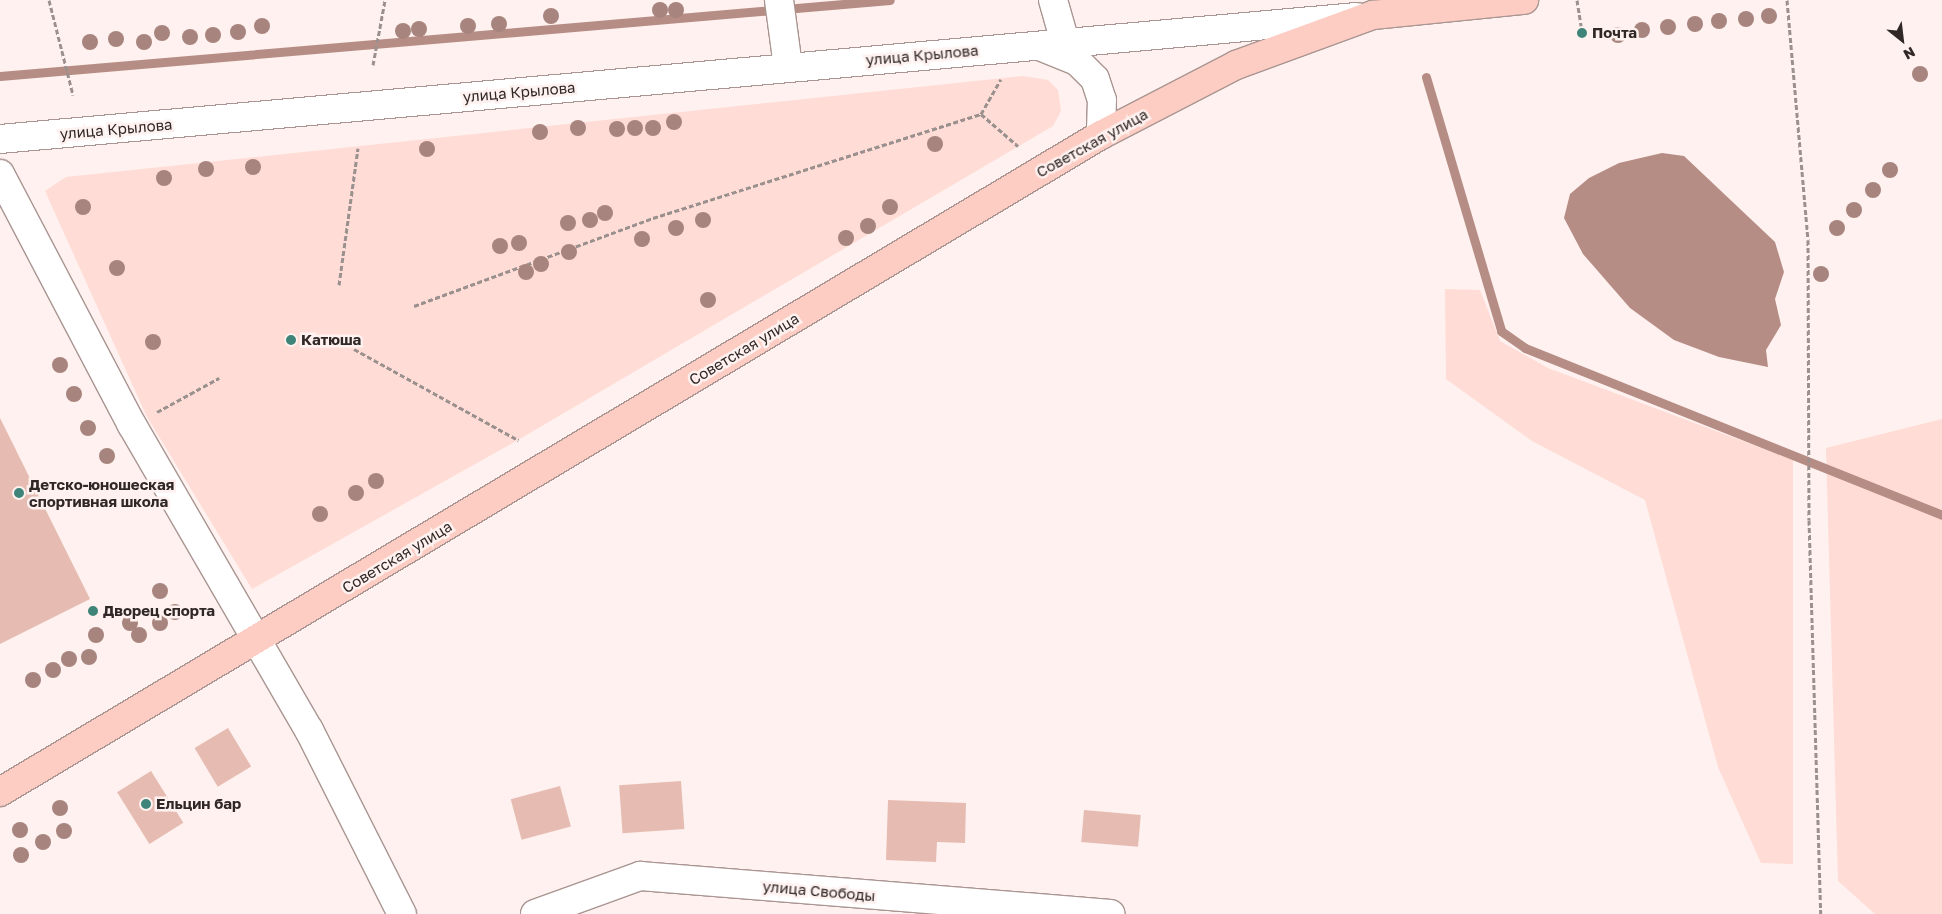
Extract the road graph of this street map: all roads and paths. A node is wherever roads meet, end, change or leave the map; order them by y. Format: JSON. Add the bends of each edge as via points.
{"nodes":[{"id":1,"x":49,"y":0,"type":"edge"},
{"id":2,"x":385,"y":0,"type":"edge"},
{"id":3,"x":779,"y":0,"type":"edge"},
{"id":4,"x":1053,"y":0,"type":"edge"},
{"id":5,"x":1524,"y":0,"type":"edge"},
{"id":6,"x":1578,"y":0,"type":"edge"},
{"id":7,"x":1787,"y":0,"type":"edge"},
{"id":8,"x":1406,"y":5,"type":"edge"},
{"id":9,"x":1373,"y":15,"type":"junction"},
{"id":10,"x":1582,"y":33,"type":"dead end"},
{"id":11,"x":1065,"y":42,"type":"junction"},
{"id":12,"x":1038,"y":45,"type":"junction"},
{"id":13,"x":373,"y":65,"type":"dead end"},
{"id":14,"x":788,"y":67,"type":"junction"},
{"id":15,"x":1001,"y":79,"type":"dead end"},
{"id":16,"x":73,"y":96,"type":"dead end"},
{"id":17,"x":981,"y":114,"type":"junction"},
{"id":18,"x":1101,"y":136,"type":"junction"},
{"id":19,"x":0,"y":139,"type":"edge"},
{"id":20,"x":1018,"y":146,"type":"dead end"},
{"id":21,"x":358,"y":148,"type":"dead end"},
{"id":22,"x":0,"y":174,"type":"edge"},
{"id":23,"x":339,"y":285,"type":"dead end"},
{"id":24,"x":414,"y":306,"type":"dead end"},
{"id":25,"x":354,"y":349,"type":"dead end"},
{"id":26,"x":219,"y":378,"type":"dead end"},
{"id":27,"x":132,"y":425,"type":"junction"},
{"id":28,"x":518,"y":440,"type":"dead end"},
{"id":29,"x":257,"y":641,"type":"junction"},
{"id":30,"x":0,"y":792,"type":"edge"},
{"id":31,"x":402,"y":914,"type":"edge"},
{"id":32,"x":535,"y":914,"type":"edge"},
{"id":33,"x":1110,"y":914,"type":"edge"},
{"id":34,"x":1821,"y":914,"type":"edge"}],
"edges":[{"from":1,"to":16,"type":"path"},
{"from":2,"to":13,"type":"path"},
{"from":3,"to":14,"type":"street"},
{"from":4,"to":11,"type":"street"},
{"from":5,"to":8,"type":"main road","name":"Советская улица"},
{"from":6,"to":10,"type":"path"},
{"from":7,"to":34,"type":"path","via":[[1808,240],[1808,436]]},
{"from":8,"to":9,"type":"main road","name":"Советская улица"},
{"from":9,"to":11,"type":"street","name":"улица Крылова"},
{"from":9,"to":18,"type":"main road","name":"Советская улица","via":[[1236,65]]},
{"from":11,"to":12,"type":"street","name":"улица Крылова"},
{"from":12,"to":14,"type":"street","name":"улица Крылова"},
{"from":12,"to":18,"type":"street","name":"улица Крылова","via":[[1077,61],[1095,79],[1102,100]]},
{"from":14,"to":19,"type":"street","name":"улица Крылова"},
{"from":15,"to":17,"type":"path"},
{"from":17,"to":20,"type":"path"},
{"from":17,"to":24,"type":"path","via":[[654,218]]},
{"from":18,"to":29,"type":"main road","name":"Советская улица"},
{"from":21,"to":23,"type":"path"},
{"from":22,"to":27,"type":"street"},
{"from":25,"to":28,"type":"path"},
{"from":26,"to":27,"type":"path"},
{"from":27,"to":29,"type":"street"},
{"from":29,"to":30,"type":"main road","name":"Советская улица"},
{"from":29,"to":31,"type":"street","via":[[309,730]]},
{"from":32,"to":33,"type":"street","name":"улица Свободы","via":[[640,876]]}]}
